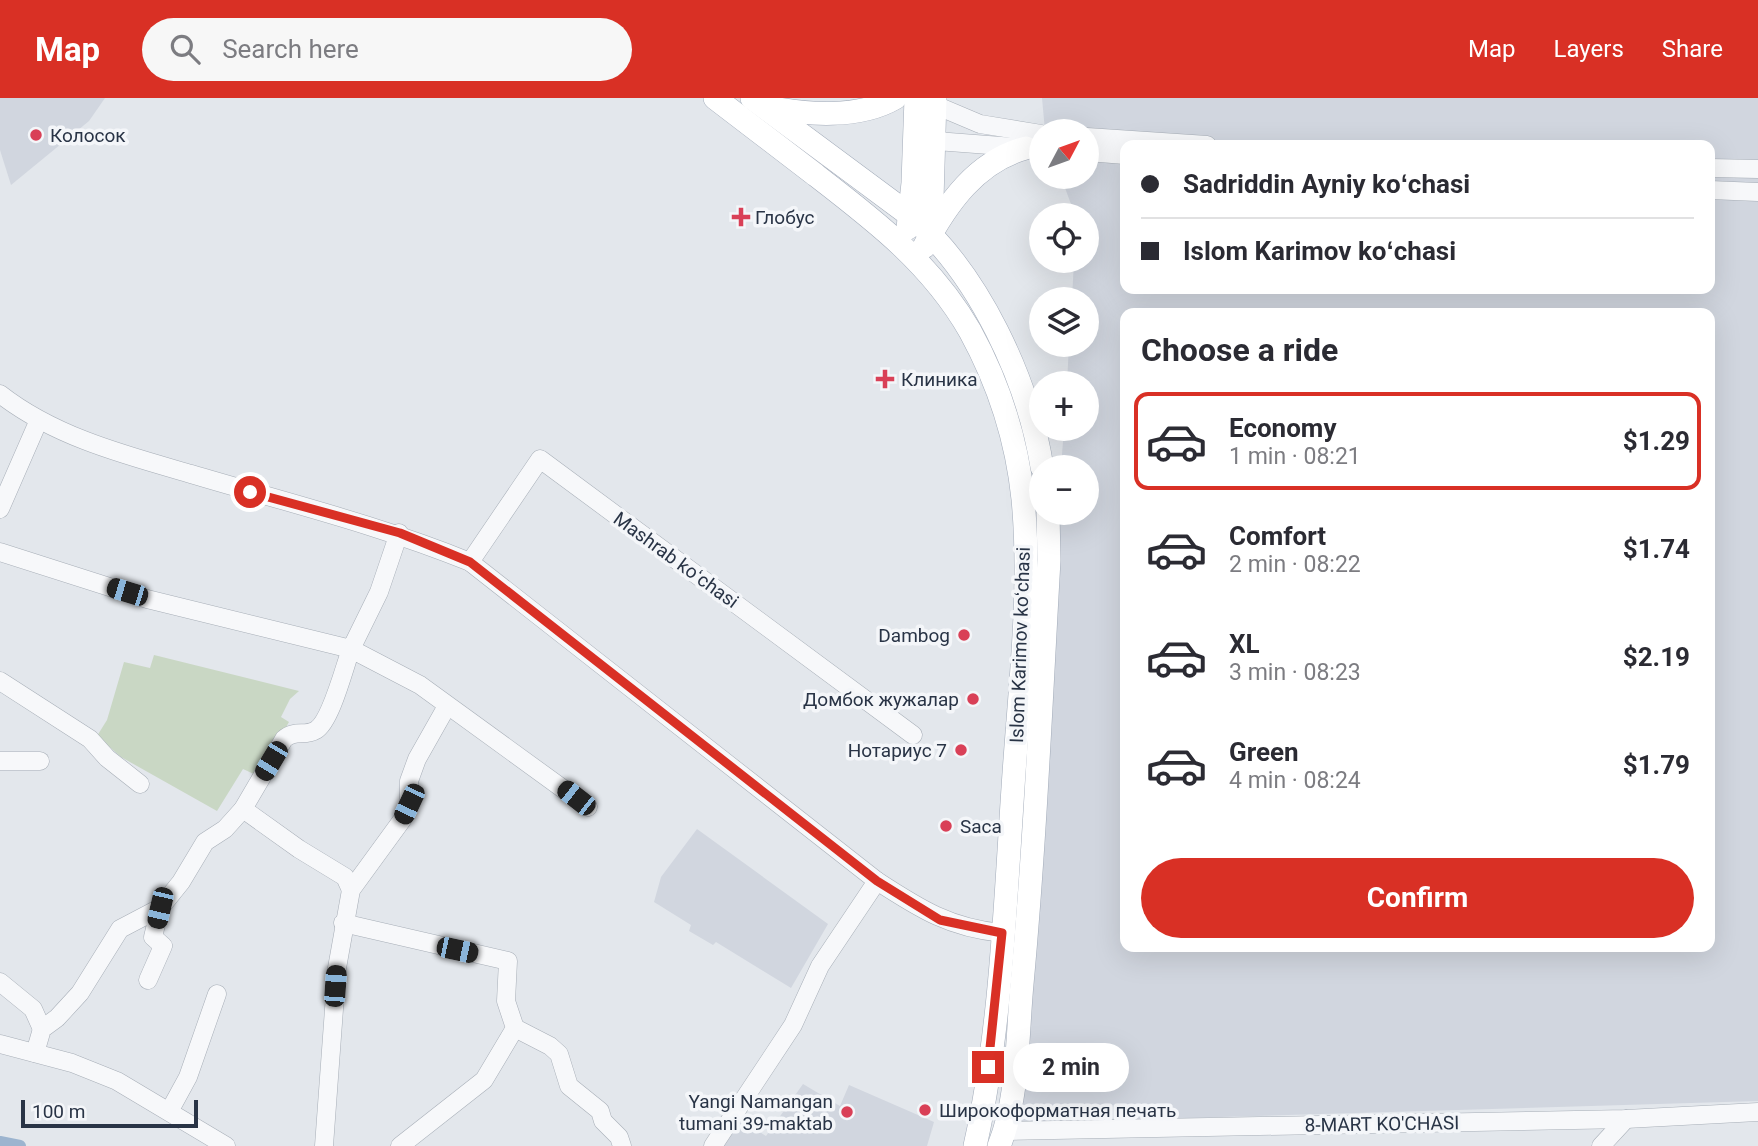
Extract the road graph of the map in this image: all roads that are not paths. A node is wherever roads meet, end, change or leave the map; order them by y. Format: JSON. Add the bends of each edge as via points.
{"nodes":[{"id":1,"x":715,"y":98,"type":"edge"},
{"id":2,"x":895,"y":98,"type":"edge"},
{"id":3,"x":929,"y":100,"type":"edge"},
{"id":4,"x":757,"y":102,"type":"edge"},
{"id":5,"x":1099,"y":138,"type":"edge"},
{"id":6,"x":926,"y":140,"type":"junction"},
{"id":7,"x":1132,"y":140,"type":"edge"},
{"id":8,"x":1029,"y":142,"type":"edge"},
{"id":9,"x":1029,"y":144,"type":"edge"},
{"id":10,"x":1029,"y":147,"type":"edge"},
{"id":11,"x":1099,"y":153,"type":"edge"},
{"id":12,"x":1120,"y":155,"type":"edge"},
{"id":13,"x":1715,"y":168,"type":"edge"},
{"id":14,"x":1758,"y":169,"type":"edge"},
{"id":15,"x":1715,"y":190,"type":"edge"},
{"id":16,"x":1758,"y":192,"type":"edge"},
{"id":17,"x":911,"y":216,"type":"junction"},
{"id":18,"x":931,"y":233,"type":"junction"},
{"id":19,"x":910,"y":251,"type":"junction"},
{"id":20,"x":0,"y":394,"type":"edge"},
{"id":21,"x":38,"y":422,"type":"junction"},
{"id":22,"x":1040,"y":455,"type":"edge"},
{"id":23,"x":0,"y":509,"type":"edge"},
{"id":24,"x":1048,"y":525,"type":"edge"},
{"id":25,"x":400,"y":533,"type":"junction"},
{"id":26,"x":0,"y":552,"type":"edge"},
{"id":27,"x":470,"y":562,"type":"junction"},
{"id":28,"x":351,"y":649,"type":"junction"},
{"id":29,"x":0,"y":681,"type":"edge"},
{"id":30,"x":447,"y":706,"type":"junction"},
{"id":31,"x":913,"y":735,"type":"dead end"},
{"id":32,"x":0,"y":761,"type":"edge"},
{"id":33,"x":40,"y":761,"type":"dead end"},
{"id":34,"x":140,"y":784,"type":"dead end"},
{"id":35,"x":588,"y":807,"type":"dead end"},
{"id":36,"x":243,"y":809,"type":"junction"},
{"id":37,"x":877,"y":881,"type":"junction"},
{"id":38,"x":351,"y":890,"type":"junction"},
{"id":39,"x":160,"y":908,"type":"junction"},
{"id":40,"x":343,"y":923,"type":"junction"},
{"id":41,"x":1002,"y":933,"type":"junction"},
{"id":42,"x":148,"y":979,"type":"dead end"},
{"id":43,"x":0,"y":982,"type":"edge"},
{"id":44,"x":217,"y":994,"type":"dead end"},
{"id":45,"x":515,"y":1028,"type":"junction"},
{"id":46,"x":42,"y":1029,"type":"junction"},
{"id":47,"x":0,"y":1044,"type":"edge"},
{"id":48,"x":35,"y":1053,"type":"junction"},
{"id":49,"x":170,"y":1110,"type":"junction"},
{"id":50,"x":1758,"y":1112,"type":"edge"},
{"id":51,"x":1626,"y":1119,"type":"junction"},
{"id":52,"x":1002,"y":1138,"type":"edge"},
{"id":53,"x":226,"y":1146,"type":"edge"},
{"id":54,"x":324,"y":1146,"type":"edge"},
{"id":55,"x":400,"y":1146,"type":"edge"},
{"id":56,"x":622,"y":1146,"type":"edge"},
{"id":57,"x":713,"y":1146,"type":"edge"},
{"id":58,"x":975,"y":1146,"type":"edge"},
{"id":59,"x":1601,"y":1146,"type":"edge"}],
"edges":[{"from":1,"to":19,"type":"main road","name":"Islom Karimov koʻchasi"},
{"from":2,"to":4,"type":"main road","via":[[842,112],[799,112]]},
{"from":3,"to":6,"type":"main road"},
{"from":3,"to":8,"type":"street"},
{"from":4,"to":17,"type":"main road"},
{"from":5,"to":7,"type":"street"},
{"from":6,"to":9,"type":"street"},
{"from":6,"to":17,"type":"main road"},
{"from":6,"to":18,"type":"main road"},
{"from":10,"to":18,"type":"main road","via":[[972,176]]},
{"from":11,"to":12,"type":"street"},
{"from":13,"to":14,"type":"street"},
{"from":15,"to":16,"type":"street"},
{"from":17,"to":18,"type":"main road"},
{"from":17,"to":19,"type":"main road"},
{"from":18,"to":19,"type":"main road"},
{"from":18,"to":22,"type":"main road","via":[[1001,340],[1023,387]]},
{"from":19,"to":41,"type":"main road","name":"Islom Karimov koʻchasi","via":[[970,331],[993,379],[1012,438],[1023,498],[1019,700]]},
{"from":20,"to":21,"type":"street"},
{"from":21,"to":23,"type":"street"},
{"from":21,"to":25,"type":"street","via":[[118,453]]},
{"from":24,"to":52,"type":"main road","name":"Islom Karimov koʻchasi","via":[[1028,916],[1013,1090]]},
{"from":25,"to":27,"type":"street"},
{"from":25,"to":28,"type":"street","via":[[379,592]]},
{"from":26,"to":28,"type":"street","via":[[147,598]]},
{"from":27,"to":31,"type":"street","name":"Mashrab koʻchasi","via":[[540,459]]},
{"from":27,"to":37,"type":"street"},
{"from":28,"to":30,"type":"street","via":[[420,685]]},
{"from":28,"to":36,"type":"street","via":[[324,724],[310,733],[294,733],[284,739]]},
{"from":29,"to":34,"type":"street","via":[[90,739]]},
{"from":30,"to":35,"type":"street"},
{"from":30,"to":38,"type":"street","via":[[417,760],[402,820]]},
{"from":32,"to":33,"type":"street"},
{"from":36,"to":38,"type":"street","via":[[339,872]]},
{"from":36,"to":39,"type":"street","via":[[205,842]]},
{"from":37,"to":41,"type":"street","via":[[940,920]]},
{"from":37,"to":57,"type":"street","via":[[820,966],[793,1024]]},
{"from":38,"to":40,"type":"street"},
{"from":39,"to":42,"type":"street","via":[[153,937],[163,946]]},
{"from":39,"to":46,"type":"street","via":[[120,929],[80,993]]},
{"from":40,"to":45,"type":"street","via":[[508,961],[506,1001]]},
{"from":40,"to":54,"type":"street"},
{"from":41,"to":58,"type":"main road","name":"Islom Karimov koʻchasi","via":[[985,1102]]},
{"from":43,"to":46,"type":"street","via":[[33,1009]]},
{"from":44,"to":49,"type":"street","via":[[188,1077]]},
{"from":45,"to":55,"type":"street","via":[[484,1080]]},
{"from":45,"to":56,"type":"street","via":[[550,1045],[569,1086],[600,1111]]},
{"from":46,"to":48,"type":"street"},
{"from":47,"to":48,"type":"street"},
{"from":48,"to":49,"type":"street","via":[[117,1080]]},
{"from":49,"to":53,"type":"street"},
{"from":50,"to":51,"type":"street","name":"8-MART KO'CHASI"},
{"from":51,"to":52,"type":"street","name":"8-MART KO'CHASI"},
{"from":51,"to":59,"type":"street"}]}
